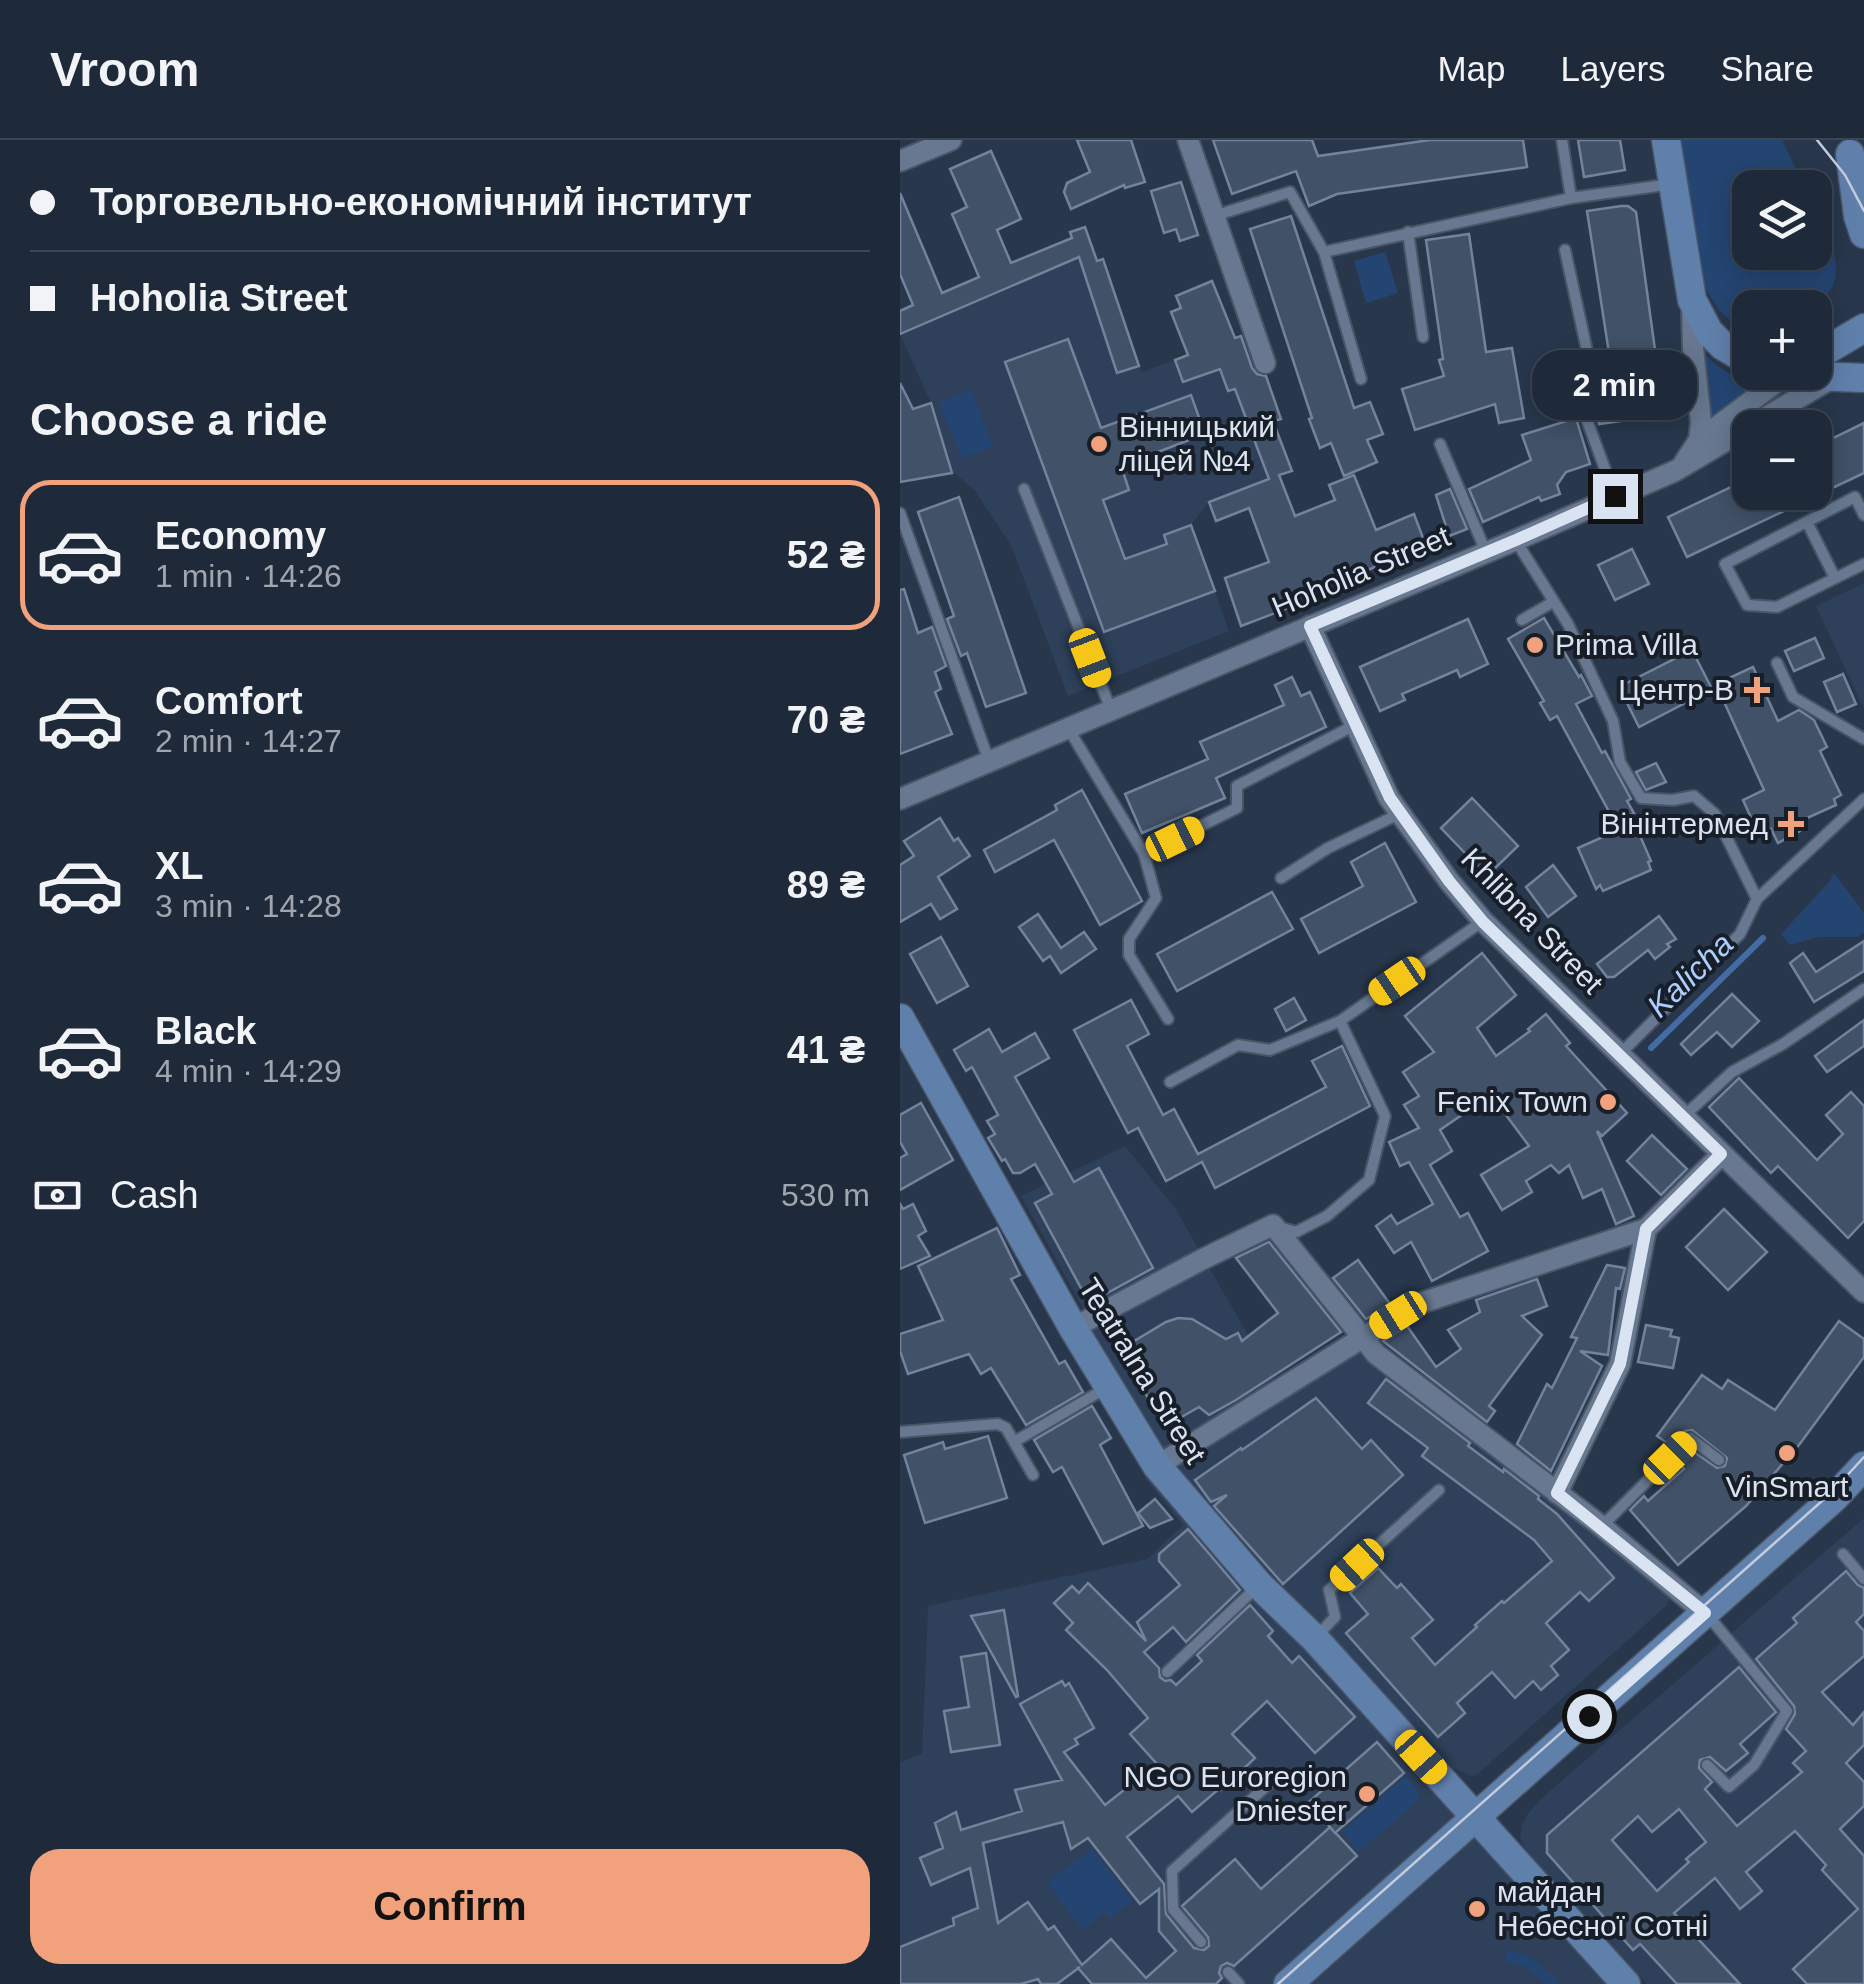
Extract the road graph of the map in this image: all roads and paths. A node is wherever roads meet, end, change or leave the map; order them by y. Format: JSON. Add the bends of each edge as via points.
{"nodes":[{"id":1,"x":951,"y":140,"type":"edge"},
{"id":2,"x":1188,"y":140,"type":"edge"},
{"id":3,"x":1562,"y":140,"type":"edge"},
{"id":4,"x":1666,"y":140,"type":"edge"},
{"id":5,"x":1855,"y":155,"type":"edge"},
{"id":6,"x":900,"y":162,"type":"edge"},
{"id":7,"x":1673,"y":184,"type":"junction"},
{"id":8,"x":1571,"y":198,"type":"junction"},
{"id":9,"x":1214,"y":216,"type":"junction"},
{"id":10,"x":1408,"y":232,"type":"junction"},
{"id":11,"x":1864,"y":234,"type":"edge"},
{"id":12,"x":1566,"y":250,"type":"dead end"},
{"id":13,"x":1324,"y":252,"type":"junction"},
{"id":14,"x":1692,"y":300,"type":"junction"},
{"id":15,"x":1864,"y":328,"type":"edge"},
{"id":16,"x":1424,"y":337,"type":"dead end"},
{"id":17,"x":1732,"y":351,"type":"edge"},
{"id":18,"x":1832,"y":359,"type":"edge"},
{"id":19,"x":1864,"y":362,"type":"edge"},
{"id":20,"x":1265,"y":363,"type":"dead end"},
{"id":21,"x":1832,"y":366,"type":"edge"},
{"id":22,"x":1832,"y":369,"type":"edge"},
{"id":23,"x":1864,"y":378,"type":"edge"},
{"id":24,"x":1361,"y":380,"type":"dead end"},
{"id":25,"x":1763,"y":390,"type":"edge"},
{"id":26,"x":1791,"y":390,"type":"edge"},
{"id":27,"x":1698,"y":440,"type":"junction"},
{"id":28,"x":1440,"y":444,"type":"dead end"},
{"id":29,"x":1683,"y":466,"type":"junction"},
{"id":30,"x":1024,"y":489,"type":"dead end"},
{"id":31,"x":1615,"y":496,"type":"junction"},
{"id":32,"x":900,"y":513,"type":"edge"},
{"id":33,"x":1864,"y":515,"type":"edge"},
{"id":34,"x":1807,"y":522,"type":"junction"},
{"id":35,"x":1516,"y":540,"type":"junction"},
{"id":36,"x":1486,"y":552,"type":"junction"},
{"id":37,"x":1864,"y":564,"type":"edge"},
{"id":38,"x":1836,"y":578,"type":"junction"},
{"id":39,"x":1553,"y":602,"type":"junction"},
{"id":40,"x":1522,"y":620,"type":"dead end"},
{"id":41,"x":1310,"y":626,"type":"junction"},
{"id":42,"x":1777,"y":663,"type":"dead end"},
{"id":43,"x":1111,"y":710,"type":"junction"},
{"id":44,"x":1355,"y":725,"type":"junction"},
{"id":45,"x":1068,"y":727,"type":"junction"},
{"id":46,"x":1864,"y":739,"type":"edge"},
{"id":47,"x":989,"y":760,"type":"junction"},
{"id":48,"x":900,"y":799,"type":"edge"},
{"id":49,"x":1864,"y":799,"type":"edge"},
{"id":50,"x":1399,"y":814,"type":"junction"},
{"id":51,"x":1144,"y":854,"type":"junction"},
{"id":52,"x":1281,"y":878,"type":"dead end"},
{"id":53,"x":1757,"y":899,"type":"junction"},
{"id":54,"x":1483,"y":922,"type":"junction"},
{"id":55,"x":1864,"y":989,"type":"edge"},
{"id":56,"x":900,"y":1018,"type":"edge"},
{"id":57,"x":1168,"y":1019,"type":"dead end"},
{"id":58,"x":1340,"y":1020,"type":"junction"},
{"id":59,"x":1620,"y":1054,"type":"junction"},
{"id":60,"x":1170,"y":1082,"type":"dead end"},
{"id":61,"x":1684,"y":1117,"type":"junction"},
{"id":62,"x":1721,"y":1154,"type":"junction"},
{"id":63,"x":1273,"y":1226,"type":"junction"},
{"id":64,"x":1646,"y":1229,"type":"junction"},
{"id":65,"x":1864,"y":1292,"type":"edge"},
{"id":66,"x":1073,"y":1328,"type":"junction"},
{"id":67,"x":1361,"y":1338,"type":"junction"},
{"id":68,"x":1109,"y":1386,"type":"junction"},
{"id":69,"x":900,"y":1432,"type":"edge"},
{"id":70,"x":1014,"y":1442,"type":"junction"},
{"id":71,"x":1720,"y":1460,"type":"dead end"},
{"id":72,"x":1157,"y":1466,"type":"junction"},
{"id":73,"x":1864,"y":1466,"type":"edge"},
{"id":74,"x":1034,"y":1475,"type":"dead end"},
{"id":75,"x":1439,"y":1490,"type":"dead end"},
{"id":76,"x":1557,"y":1493,"type":"junction"},
{"id":77,"x":1601,"y":1526,"type":"junction"},
{"id":78,"x":1843,"y":1554,"type":"dead end"},
{"id":79,"x":1864,"y":1579,"type":"edge"},
{"id":80,"x":1259,"y":1585,"type":"junction"},
{"id":81,"x":1705,"y":1613,"type":"junction"},
{"id":82,"x":1315,"y":1639,"type":"junction"},
{"id":83,"x":1167,"y":1672,"type":"dead end"},
{"id":84,"x":1707,"y":1765,"type":"dead end"},
{"id":85,"x":1273,"y":1780,"type":"dead end"},
{"id":86,"x":1475,"y":1817,"type":"junction"},
{"id":87,"x":1201,"y":1942,"type":"dead end"},
{"id":88,"x":1228,"y":1972,"type":"dead end"},
{"id":89,"x":1239,"y":1984,"type":"edge"},
{"id":90,"x":1288,"y":1984,"type":"edge"},
{"id":91,"x":1626,"y":1984,"type":"edge"}],
"edges":[{"from":1,"to":6,"type":"street"},
{"from":2,"to":9,"type":"street"},
{"from":3,"to":8,"type":"lane"},
{"from":4,"to":7,"type":"main road"},
{"from":5,"to":11,"type":"main road"},
{"from":7,"to":8,"type":"lane"},
{"from":7,"to":14,"type":"main road"},
{"from":8,"to":10,"type":"lane"},
{"from":9,"to":13,"type":"lane","via":[[1290,192]]},
{"from":9,"to":20,"type":"street"},
{"from":10,"to":13,"type":"lane"},
{"from":10,"to":16,"type":"lane"},
{"from":12,"to":31,"type":"lane","via":[[1588,356],[1574,375]]},
{"from":13,"to":24,"type":"lane"},
{"from":14,"to":17,"type":"main road","via":[[1709,332]]},
{"from":14,"to":27,"type":"street"},
{"from":15,"to":18,"type":"main road"},
{"from":19,"to":21,"type":"main road"},
{"from":22,"to":23,"type":"main road"},
{"from":25,"to":27,"type":"street"},
{"from":26,"to":29,"type":"street","name":"Hoholia Street"},
{"from":27,"to":29,"type":"street"},
{"from":28,"to":36,"type":"lane"},
{"from":29,"to":31,"type":"street","name":"Hoholia Street"},
{"from":30,"to":43,"type":"lane"},
{"from":31,"to":35,"type":"street","name":"Hoholia Street"},
{"from":32,"to":47,"type":"lane"},
{"from":33,"to":34,"type":"lane","via":[[1855,498]]},
{"from":34,"to":38,"type":"lane"},
{"from":34,"to":38,"type":"lane","via":[[1725,564],[1746,605],[1776,607]]},
{"from":35,"to":36,"type":"street","name":"Hoholia Street"},
{"from":35,"to":39,"type":"lane"},
{"from":36,"to":41,"type":"street","name":"Hoholia Street"},
{"from":37,"to":38,"type":"lane"},
{"from":39,"to":40,"type":"lane"},
{"from":39,"to":53,"type":"lane","via":[[1613,721],[1620,762],[1641,798],[1694,796],[1715,814]]},
{"from":41,"to":43,"type":"street","name":"Hoholia Street"},
{"from":41,"to":44,"type":"street","name":"Khlibna Street"},
{"from":42,"to":46,"type":"lane","via":[[1793,697]]},
{"from":43,"to":45,"type":"street","name":"Hoholia Street"},
{"from":44,"to":50,"type":"street","name":"Khlibna Street"},
{"from":44,"to":51,"type":"lane","via":[[1237,786],[1237,808]]},
{"from":45,"to":47,"type":"street","name":"Hoholia Street"},
{"from":45,"to":51,"type":"lane"},
{"from":47,"to":48,"type":"street","name":"Hoholia Street"},
{"from":49,"to":53,"type":"lane"},
{"from":50,"to":52,"type":"lane"},
{"from":50,"to":54,"type":"street","name":"Khlibna Street"},
{"from":51,"to":57,"type":"lane","via":[[1156,898],[1130,939],[1128,955]]},
{"from":53,"to":59,"type":"lane","via":[[1740,934]]},
{"from":54,"to":58,"type":"lane"},
{"from":54,"to":59,"type":"street","name":"Khlibna Street"},
{"from":55,"to":61,"type":"lane","via":[[1732,1072]]},
{"from":56,"to":66,"type":"main road","name":"Teatralna Street"},
{"from":58,"to":60,"type":"lane","via":[[1270,1050],[1238,1045]]},
{"from":58,"to":63,"type":"lane","via":[[1385,1116],[1369,1180],[1296,1232]]},
{"from":59,"to":61,"type":"street","name":"Khlibna Street"},
{"from":61,"to":62,"type":"street","name":"Khlibna Street"},
{"from":62,"to":64,"type":"street"},
{"from":62,"to":65,"type":"street","name":"Khlibna Street"},
{"from":63,"to":66,"type":"street"},
{"from":63,"to":67,"type":"street"},
{"from":64,"to":67,"type":"street","via":[[1416,1304]]},
{"from":64,"to":76,"type":"street","via":[[1620,1364]]},
{"from":66,"to":68,"type":"main road","name":"Teatralna Street"},
{"from":67,"to":72,"type":"street"},
{"from":67,"to":76,"type":"street"},
{"from":68,"to":70,"type":"lane"},
{"from":68,"to":72,"type":"main road","name":"Teatralna Street"},
{"from":69,"to":70,"type":"lane","via":[[998,1424]]},
{"from":70,"to":74,"type":"lane"},
{"from":71,"to":77,"type":"lane","via":[[1690,1438]]},
{"from":72,"to":80,"type":"main road","name":"Teatralna Street"},
{"from":73,"to":81,"type":"main road"},
{"from":75,"to":82,"type":"lane","via":[[1330,1590],[1336,1616]]},
{"from":76,"to":77,"type":"street"},
{"from":77,"to":81,"type":"street"},
{"from":78,"to":79,"type":"lane"},
{"from":80,"to":82,"type":"main road","name":"Teatralna Street"},
{"from":80,"to":83,"type":"lane"},
{"from":81,"to":84,"type":"lane","via":[[1787,1711],[1754,1764],[1729,1787]]},
{"from":81,"to":86,"type":"main road"},
{"from":82,"to":86,"type":"main road","name":"Teatralna Street"},
{"from":85,"to":87,"type":"lane","via":[[1172,1871],[1173,1909]]},
{"from":86,"to":90,"type":"main road"},
{"from":86,"to":91,"type":"main road","name":"Teatralna Street"},
{"from":88,"to":89,"type":"lane"}]}
